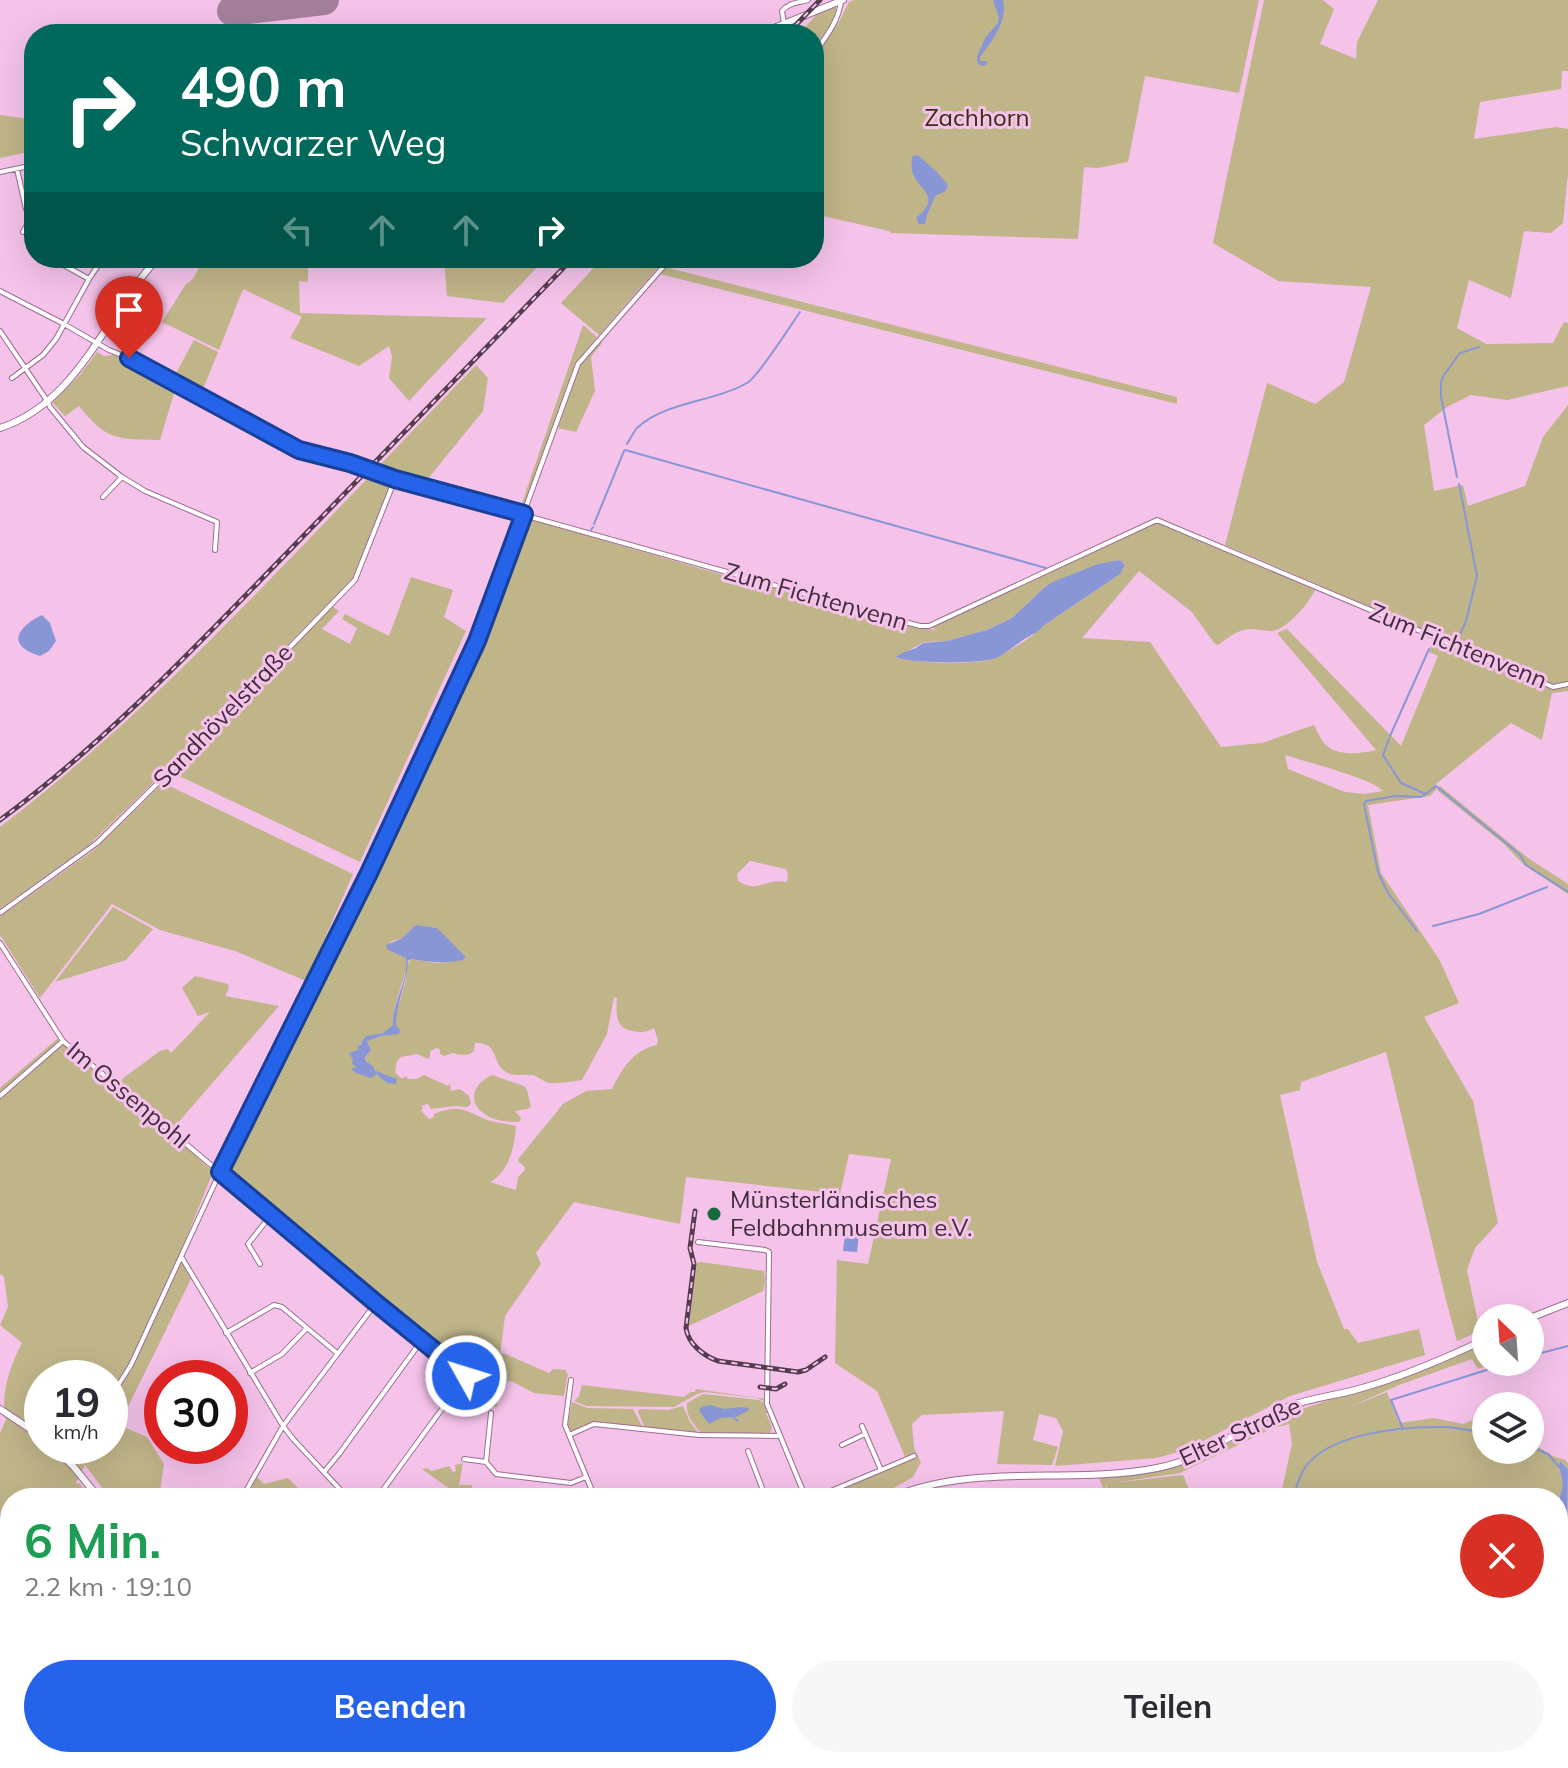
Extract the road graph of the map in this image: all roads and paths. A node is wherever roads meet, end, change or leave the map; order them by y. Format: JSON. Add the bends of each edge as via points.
{"nodes":[{"id":1,"x":808,"y":0,"type":"edge"},
{"id":2,"x":842,"y":0,"type":"edge"},
{"id":3,"x":784,"y":24,"type":"joint"},
{"id":4,"x":824,"y":39,"type":"edge"},
{"id":5,"x":24,"y":167,"type":"edge"},
{"id":6,"x":17,"y":169,"type":"junction"},
{"id":7,"x":0,"y":172,"type":"edge"},
{"id":8,"x":24,"y":200,"type":"edge"},
{"id":9,"x":70,"y":268,"type":"edge"},
{"id":10,"x":96,"y":268,"type":"edge"},
{"id":11,"x":149,"y":268,"type":"edge"},
{"id":12,"x":662,"y":268,"type":"edge"},
{"id":13,"x":89,"y":279,"type":"junction"},
{"id":14,"x":0,"y":291,"type":"edge"},
{"id":15,"x":64,"y":324,"type":"junction"},
{"id":16,"x":0,"y":331,"type":"edge"},
{"id":17,"x":97,"y":342,"type":"junction"},
{"id":18,"x":26,"y":369,"type":"junction"},
{"id":19,"x":12,"y":378,"type":"dead end"},
{"id":20,"x":48,"y":402,"type":"junction"},
{"id":21,"x":0,"y":428,"type":"edge"},
{"id":22,"x":122,"y":477,"type":"junction"},
{"id":23,"x":395,"y":479,"type":"junction"},
{"id":24,"x":103,"y":497,"type":"dead end"},
{"id":25,"x":524,"y":514,"type":"junction"},
{"id":26,"x":215,"y":550,"type":"dead end"},
{"id":27,"x":1568,"y":684,"type":"edge"},
{"id":28,"x":0,"y":913,"type":"edge"},
{"id":29,"x":0,"y":943,"type":"edge"},
{"id":30,"x":63,"y":1041,"type":"junction"},
{"id":31,"x":0,"y":1096,"type":"edge"},
{"id":32,"x":220,"y":1172,"type":"junction"},
{"id":33,"x":271,"y":1215,"type":"junction"},
{"id":34,"x":698,"y":1242,"type":"dead end"},
{"id":35,"x":181,"y":1256,"type":"junction"},
{"id":36,"x":260,"y":1264,"type":"dead end"},
{"id":37,"x":376,"y":1303,"type":"junction"},
{"id":38,"x":1568,"y":1303,"type":"edge"},
{"id":39,"x":1544,"y":1312,"type":"edge"},
{"id":40,"x":307,"y":1328,"type":"junction"},
{"id":41,"x":226,"y":1333,"type":"junction"},
{"id":42,"x":422,"y":1340,"type":"junction"},
{"id":43,"x":1472,"y":1346,"type":"edge"},
{"id":44,"x":337,"y":1353,"type":"junction"},
{"id":45,"x":128,"y":1370,"type":"edge"},
{"id":46,"x":250,"y":1373,"type":"junction"},
{"id":47,"x":571,"y":1380,"type":"dead end"},
{"id":48,"x":0,"y":1409,"type":"edge"},
{"id":49,"x":491,"y":1413,"type":"dead end"},
{"id":50,"x":24,"y":1423,"type":"edge"},
{"id":51,"x":283,"y":1426,"type":"junction"},
{"id":52,"x":862,"y":1426,"type":"dead end"},
{"id":53,"x":865,"y":1434,"type":"junction"},
{"id":54,"x":569,"y":1435,"type":"junction"},
{"id":55,"x":780,"y":1436,"type":"junction"},
{"id":56,"x":842,"y":1445,"type":"dead end"},
{"id":57,"x":748,"y":1451,"type":"dead end"},
{"id":58,"x":914,"y":1456,"type":"dead end"},
{"id":59,"x":464,"y":1459,"type":"dead end"},
{"id":60,"x":486,"y":1462,"type":"junction"},
{"id":61,"x":70,"y":1464,"type":"edge"},
{"id":62,"x":881,"y":1470,"type":"junction"},
{"id":63,"x":324,"y":1472,"type":"junction"},
{"id":64,"x":586,"y":1477,"type":"junction"},
{"id":65,"x":91,"y":1488,"type":"edge"},
{"id":66,"x":248,"y":1488,"type":"edge"},
{"id":67,"x":339,"y":1488,"type":"edge"},
{"id":68,"x":384,"y":1488,"type":"edge"},
{"id":69,"x":591,"y":1488,"type":"edge"},
{"id":70,"x":762,"y":1488,"type":"edge"},
{"id":71,"x":802,"y":1488,"type":"edge"},
{"id":72,"x":838,"y":1488,"type":"edge"},
{"id":73,"x":916,"y":1488,"type":"edge"}],
"edges":[{"from":1,"to":3,"type":"street","via":[[785,8]]},
{"from":2,"to":3,"type":"main road"},
{"from":2,"to":4,"type":"street"},
{"from":5,"to":6,"type":"street"},
{"from":6,"to":7,"type":"street"},
{"from":6,"to":8,"type":"street"},
{"from":9,"to":13,"type":"street"},
{"from":10,"to":13,"type":"street"},
{"from":11,"to":17,"type":"main road"},
{"from":12,"to":25,"type":"street","via":[[578,364]]},
{"from":13,"to":15,"type":"street"},
{"from":14,"to":15,"type":"street","name":"Zum Fichtenvenn"},
{"from":15,"to":17,"type":"street","name":"Zum Fichtenvenn"},
{"from":15,"to":18,"type":"street"},
{"from":16,"to":18,"type":"street"},
{"from":17,"to":20,"type":"main road"},
{"from":17,"to":23,"type":"street","name":"Zum Fichtenvenn","via":[[299,450]]},
{"from":18,"to":19,"type":"street"},
{"from":18,"to":20,"type":"street"},
{"from":20,"to":21,"type":"main road"},
{"from":20,"to":22,"type":"street","via":[[83,447]]},
{"from":22,"to":24,"type":"street"},
{"from":22,"to":26,"type":"street","via":[[217,522]]},
{"from":23,"to":25,"type":"street","name":"Zum Fichtenvenn"},
{"from":23,"to":28,"type":"street","name":"Sandhövelstraße","via":[[355,580],[97,843]]},
{"from":25,"to":27,"type":"street","name":"Zum Fichtenvenn","via":[[923,627],[1157,520],[1553,687]]},
{"from":25,"to":32,"type":"street","via":[[477,641],[374,863]]},
{"from":29,"to":30,"type":"street","name":"Im Ossenpohl"},
{"from":30,"to":31,"type":"street"},
{"from":30,"to":32,"type":"street","name":"Im Ossenpohl"},
{"from":32,"to":33,"type":"street","name":"Im Ossenpohl"},
{"from":32,"to":35,"type":"street"},
{"from":33,"to":36,"type":"street","via":[[248,1244]]},
{"from":33,"to":37,"type":"street","name":"Im Ossenpohl"},
{"from":34,"to":55,"type":"street","via":[[769,1252],[767,1404]]},
{"from":35,"to":41,"type":"street"},
{"from":35,"to":45,"type":"street"},
{"from":37,"to":42,"type":"street","name":"Im Ossenpohl"},
{"from":37,"to":44,"type":"street"},
{"from":38,"to":39,"type":"main road"},
{"from":40,"to":41,"type":"street","via":[[274,1305]]},
{"from":40,"to":44,"type":"street"},
{"from":40,"to":46,"type":"street","via":[[282,1354]]},
{"from":41,"to":46,"type":"street"},
{"from":42,"to":63,"type":"street"},
{"from":42,"to":68,"type":"street","name":"Im Ossenpohl","via":[[466,1376]]},
{"from":43,"to":73,"type":"main road","name":"Elter Straße","via":[[1384,1380],[1287,1407],[1172,1465]]},
{"from":44,"to":51,"type":"street"},
{"from":46,"to":51,"type":"street"},
{"from":47,"to":54,"type":"street","via":[[565,1425]]},
{"from":48,"to":50,"type":"main road"},
{"from":49,"to":60,"type":"street"},
{"from":51,"to":63,"type":"street"},
{"from":51,"to":66,"type":"street"},
{"from":52,"to":53,"type":"street"},
{"from":53,"to":56,"type":"street"},
{"from":53,"to":62,"type":"street"},
{"from":54,"to":55,"type":"street","via":[[594,1424],[705,1436]]},
{"from":54,"to":64,"type":"street"},
{"from":55,"to":71,"type":"street"},
{"from":57,"to":70,"type":"street"},
{"from":58,"to":62,"type":"street"},
{"from":59,"to":60,"type":"street"},
{"from":60,"to":64,"type":"street","via":[[496,1474],[571,1483]]},
{"from":61,"to":65,"type":"main road"},
{"from":62,"to":72,"type":"street"},
{"from":63,"to":67,"type":"street"},
{"from":64,"to":69,"type":"street"}]}
